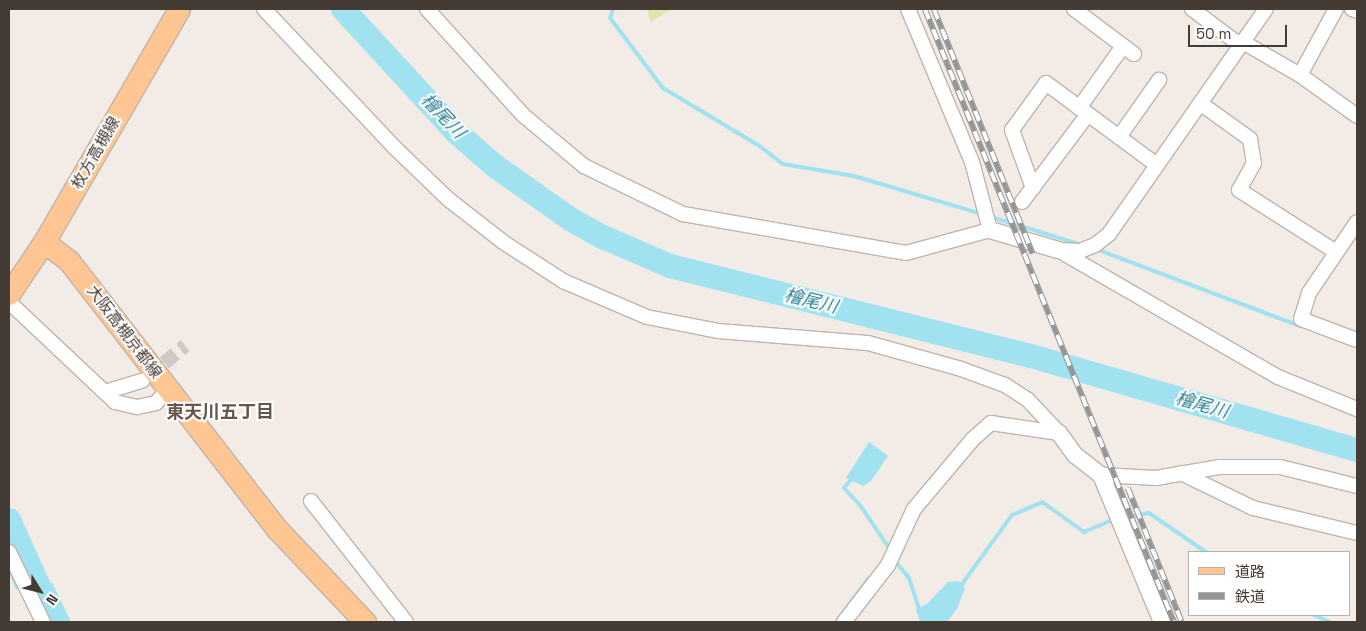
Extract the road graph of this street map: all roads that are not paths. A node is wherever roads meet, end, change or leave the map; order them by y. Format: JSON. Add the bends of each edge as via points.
{"nodes":[{"id":1,"x":179,"y":9,"type":"edge"},
{"id":2,"x":264,"y":9,"type":"edge"},
{"id":3,"x":427,"y":9,"type":"edge"},
{"id":4,"x":908,"y":9,"type":"edge"},
{"id":5,"x":1074,"y":9,"type":"edge"},
{"id":6,"x":1192,"y":9,"type":"edge"},
{"id":7,"x":1266,"y":9,"type":"edge"},
{"id":8,"x":1336,"y":9,"type":"edge"},
{"id":9,"x":1352,"y":9,"type":"edge"},
{"id":10,"x":1357,"y":11,"type":"edge"},
{"id":11,"x":1241,"y":44,"type":"junction"},
{"id":12,"x":1300,"y":75,"type":"junction"},
{"id":13,"x":1159,"y":80,"type":"dead end"},
{"id":14,"x":1200,"y":103,"type":"junction"},
{"id":15,"x":1083,"y":111,"type":"junction"},
{"id":16,"x":1357,"y":116,"type":"edge"},
{"id":17,"x":1119,"y":137,"type":"junction"},
{"id":18,"x":1157,"y":165,"type":"junction"},
{"id":19,"x":1033,"y":188,"type":"junction"},
{"id":20,"x":1022,"y":202,"type":"dead end"},
{"id":21,"x":1357,"y":222,"type":"edge"},
{"id":22,"x":990,"y":230,"type":"junction"},
{"id":23,"x":44,"y":242,"type":"junction"},
{"id":24,"x":1058,"y":250,"type":"junction"},
{"id":25,"x":1336,"y":252,"type":"junction"},
{"id":26,"x":9,"y":294,"type":"edge"},
{"id":27,"x":9,"y":302,"type":"edge"},
{"id":28,"x":1357,"y":340,"type":"edge"},
{"id":29,"x":142,"y":381,"type":"tunnel mouth"},
{"id":30,"x":168,"y":390,"type":"junction"},
{"id":31,"x":105,"y":392,"type":"junction"},
{"id":32,"x":1357,"y":409,"type":"edge"},
{"id":33,"x":1059,"y":433,"type":"junction"},
{"id":34,"x":1181,"y":473,"type":"junction"},
{"id":35,"x":1102,"y":476,"type":"junction"},
{"id":36,"x":1357,"y":486,"type":"edge"},
{"id":37,"x":311,"y":501,"type":"dead end"},
{"id":38,"x":1357,"y":533,"type":"edge"},
{"id":39,"x":9,"y":552,"type":"edge"},
{"id":40,"x":312,"y":567,"type":"junction"},
{"id":41,"x":43,"y":622,"type":"edge"},
{"id":42,"x":353,"y":622,"type":"edge"},
{"id":43,"x":365,"y":622,"type":"edge"},
{"id":44,"x":406,"y":622,"type":"edge"},
{"id":45,"x":844,"y":622,"type":"edge"},
{"id":46,"x":1162,"y":622,"type":"edge"}],
"edges":[{"from":1,"to":23,"type":"main road","name":"枚方高槻線"},
{"from":2,"to":33,"type":"street","via":[[394,147],[448,199],[503,242],[563,281],[647,317],[718,331],[868,343],[961,370],[1005,385],[1028,400]]},
{"from":3,"to":22,"type":"street","via":[[523,114],[584,166],[683,214],[906,253]]},
{"from":4,"to":22,"type":"street","via":[[972,162]]},
{"from":5,"to":15,"type":"street","via":[[1128,50]]},
{"from":6,"to":11,"type":"street"},
{"from":7,"to":11,"type":"street"},
{"from":8,"to":12,"type":"street"},
{"from":9,"to":10,"type":"street"},
{"from":11,"to":12,"type":"street"},
{"from":11,"to":14,"type":"street"},
{"from":12,"to":16,"type":"street"},
{"from":13,"to":17,"type":"street"},
{"from":14,"to":18,"type":"street"},
{"from":14,"to":25,"type":"street","via":[[1250,139],[1254,163],[1239,190]]},
{"from":15,"to":17,"type":"street"},
{"from":15,"to":19,"type":"street"},
{"from":15,"to":19,"type":"street","via":[[1046,83],[1012,130]]},
{"from":17,"to":18,"type":"street"},
{"from":18,"to":24,"type":"street","via":[[1109,234],[1080,251]]},
{"from":19,"to":20,"type":"street"},
{"from":21,"to":25,"type":"street"},
{"from":22,"to":24,"type":"street"},
{"from":23,"to":26,"type":"main road","name":"枚方高槻線"},
{"from":23,"to":30,"type":"main road","name":"大阪高槻京都線","via":[[70,260]]},
{"from":24,"to":32,"type":"street","via":[[1278,377]]},
{"from":25,"to":28,"type":"street","via":[[1309,293],[1301,319]]},
{"from":27,"to":31,"type":"street"},
{"from":29,"to":31,"type":"street"},
{"from":30,"to":31,"type":"street","via":[[156,403],[137,407],[116,402]]},
{"from":30,"to":40,"type":"main road","name":"大阪高槻京都線","via":[[278,530]]},
{"from":33,"to":35,"type":"street","via":[[1075,455]]},
{"from":33,"to":45,"type":"street","via":[[991,424],[973,439],[914,509],[888,566]]},
{"from":34,"to":35,"type":"street","via":[[1156,478]]},
{"from":34,"to":36,"type":"street","via":[[1220,467],[1280,467]]},
{"from":34,"to":38,"type":"street","via":[[1253,508]]},
{"from":35,"to":46,"type":"street"},
{"from":37,"to":44,"type":"street"},
{"from":39,"to":41,"type":"street"},
{"from":40,"to":42,"type":"main road","name":"大阪高槻京都線"},
{"from":40,"to":43,"type":"main road","name":"大阪高槻京都線"}]}
